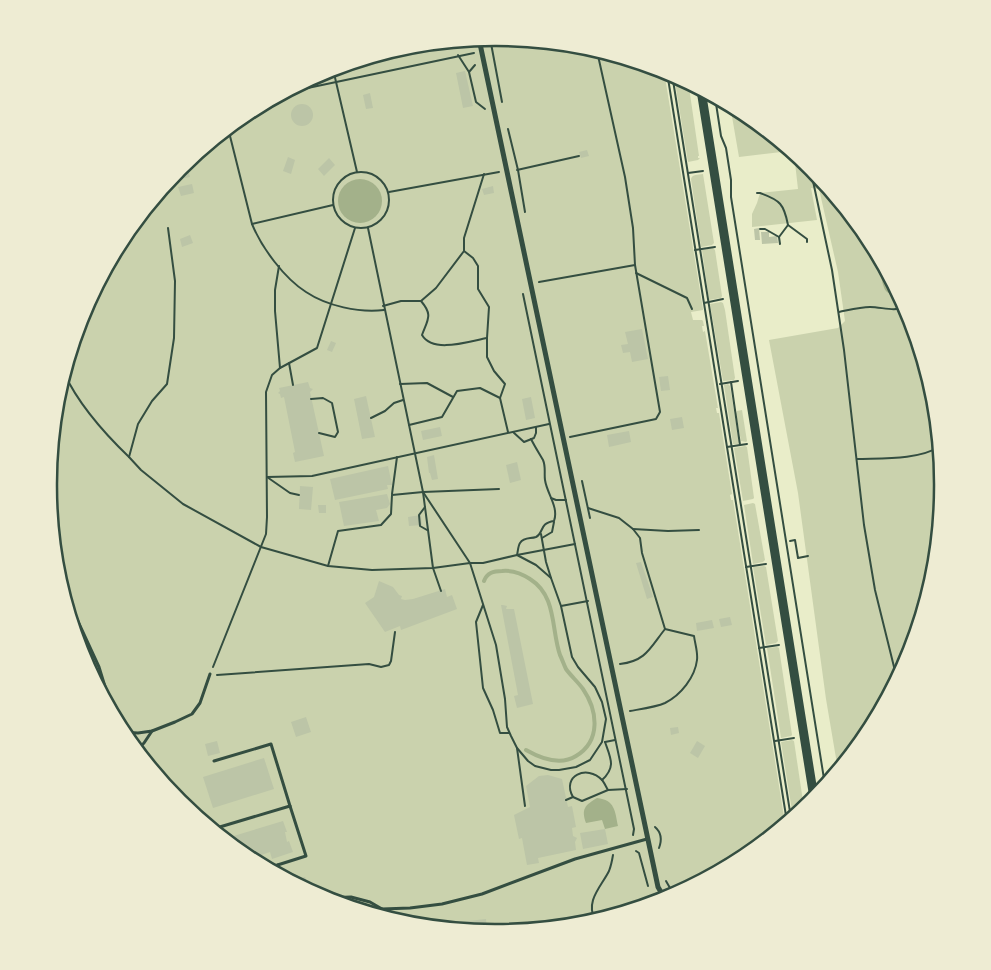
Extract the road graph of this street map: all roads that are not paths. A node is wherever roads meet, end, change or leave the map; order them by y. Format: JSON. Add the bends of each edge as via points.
{"nodes":[{"id":1,"x":481,"y":47,"type":"edge"},
{"id":2,"x":702,"y":98,"type":"edge"},
{"id":3,"x":80,"y":626,"type":"edge"},
{"id":4,"x":210,"y":674,"type":"road end"},
{"id":5,"x":103,"y":682,"type":"edge"},
{"id":6,"x":152,"y":731,"type":"junction"},
{"id":7,"x":134,"y":733,"type":"edge"},
{"id":8,"x":142,"y":745,"type":"edge"},
{"id":9,"x":214,"y":761,"type":"dead end"},
{"id":10,"x":812,"y":788,"type":"edge"},
{"id":11,"x":290,"y":806,"type":"junction"},
{"id":12,"x":220,"y":827,"type":"edge"},
{"id":13,"x":648,"y":839,"type":"junction"},
{"id":14,"x":278,"y":865,"type":"edge"},
{"id":15,"x":660,"y":891,"type":"edge"},
{"id":16,"x":347,"y":897,"type":"edge"},
{"id":17,"x":382,"y":909,"type":"joint"}],
"edges":[{"from":1,"to":13,"type":"street"},
{"from":2,"to":10,"type":"main road"},
{"from":3,"to":5,"type":"lane"},
{"from":4,"to":6,"type":"lane","via":[[200,703],[192,714]]},
{"from":6,"to":7,"type":"lane"},
{"from":6,"to":8,"type":"lane"},
{"from":9,"to":11,"type":"lane","via":[[271,744]]},
{"from":11,"to":12,"type":"lane"},
{"from":11,"to":14,"type":"lane","via":[[306,856]]},
{"from":13,"to":15,"type":"street"},
{"from":13,"to":17,"type":"lane","via":[[575,860],[482,894],[442,904]]},
{"from":16,"to":17,"type":"lane","via":[[370,902]]}]}
